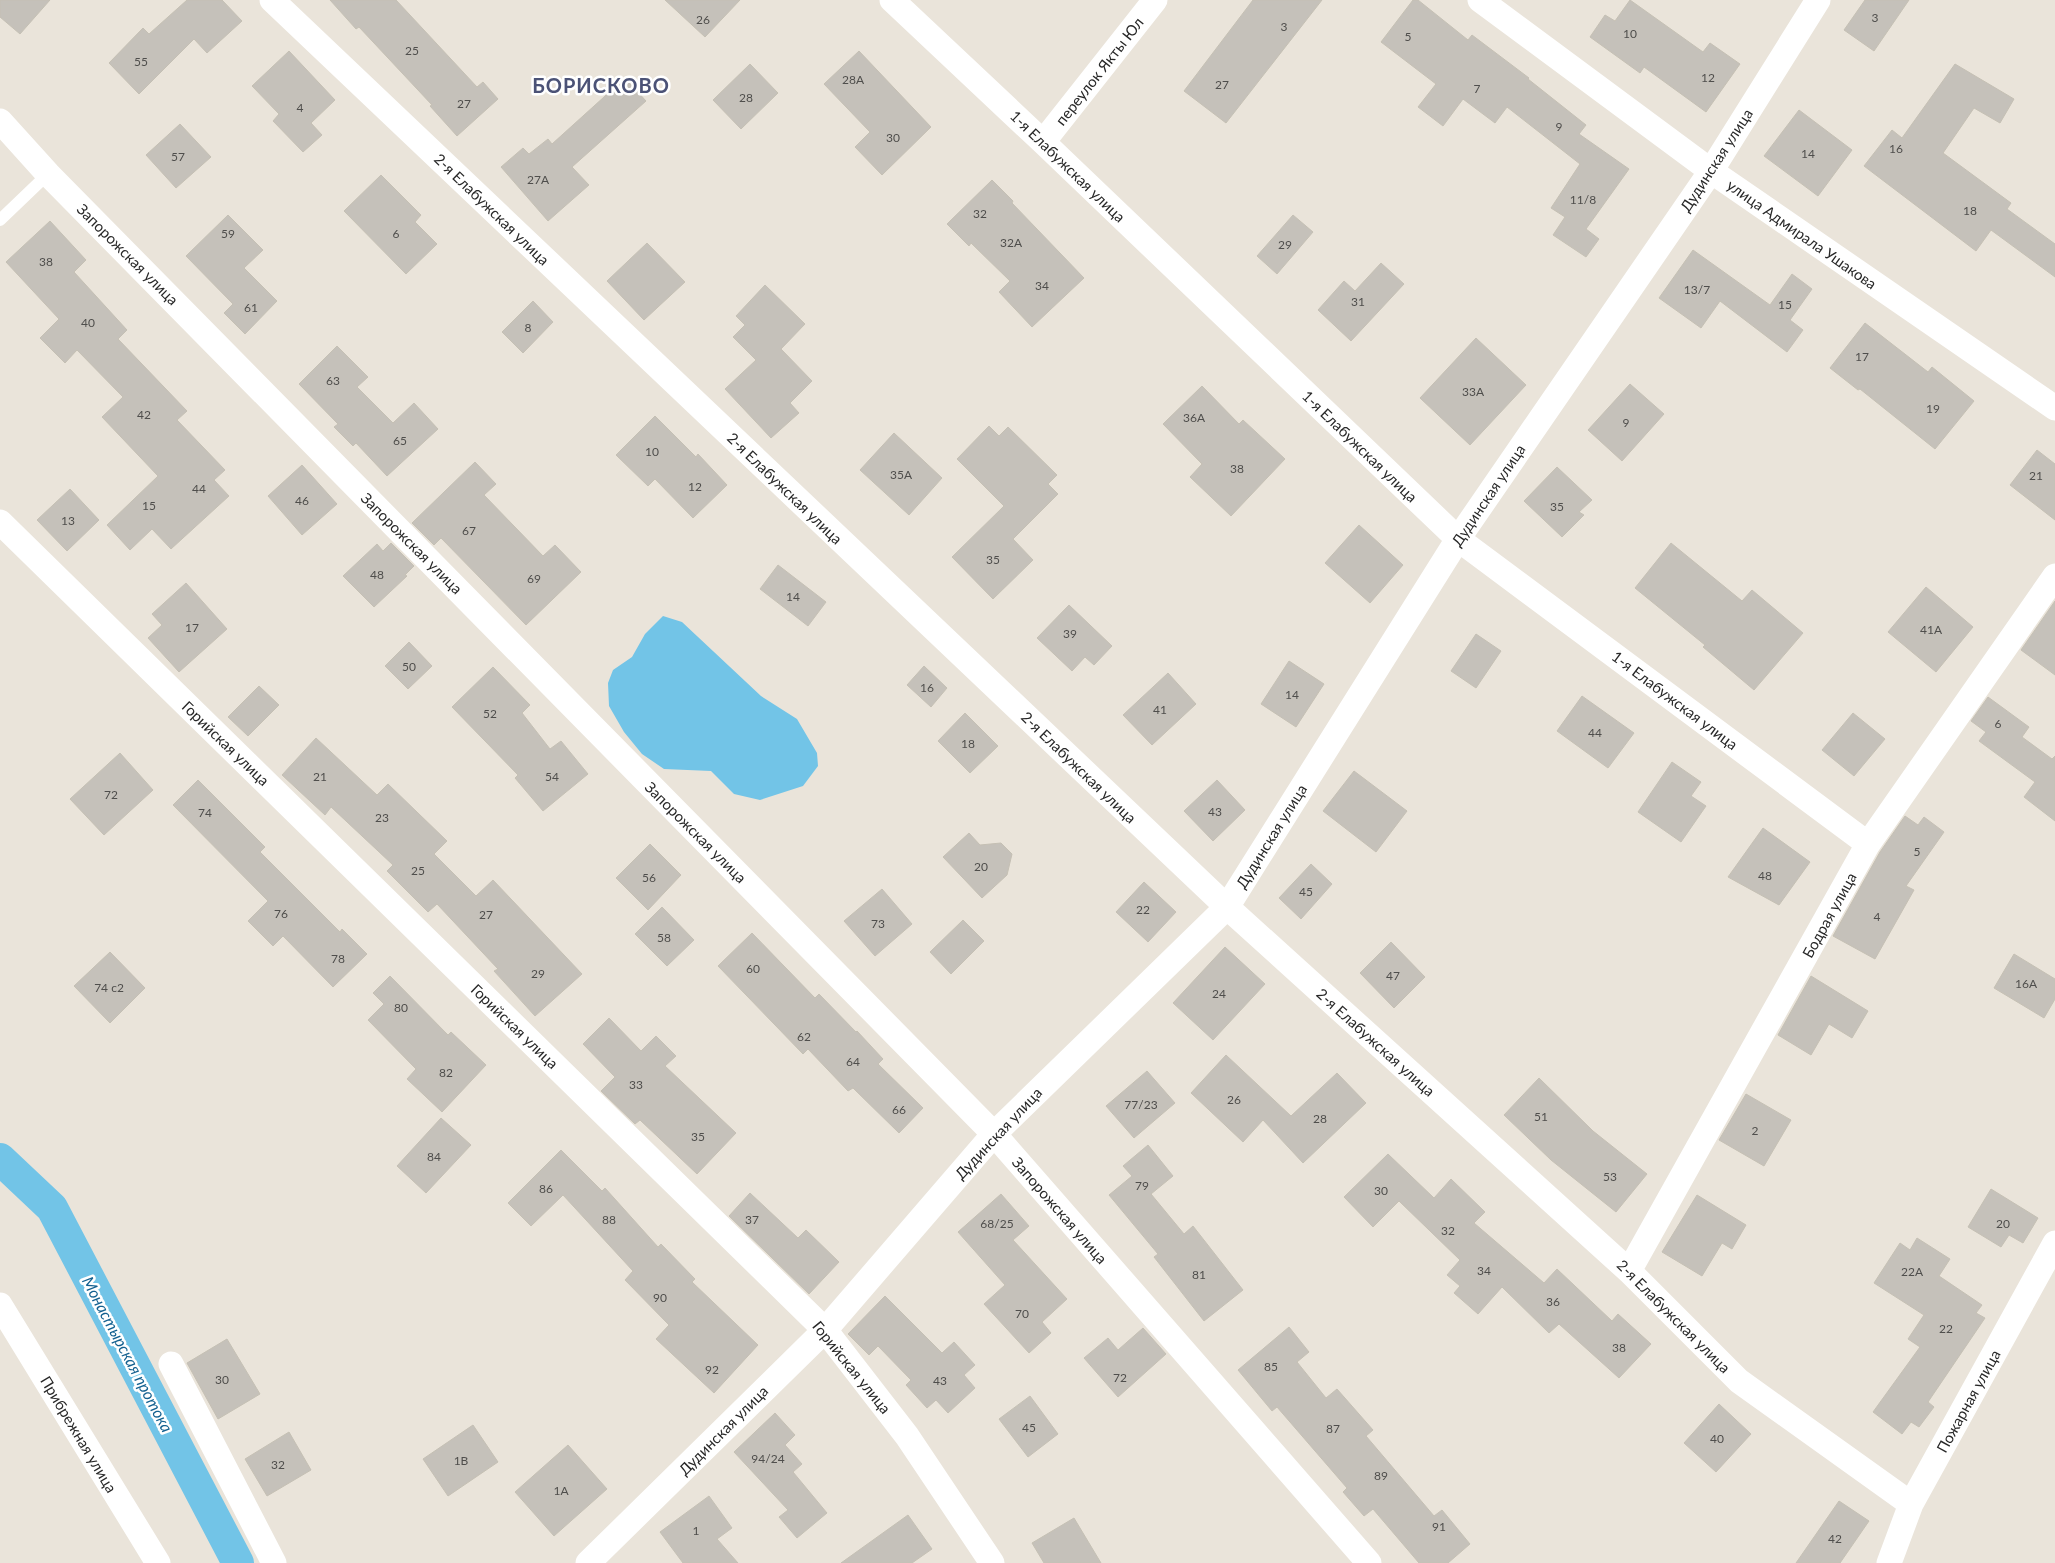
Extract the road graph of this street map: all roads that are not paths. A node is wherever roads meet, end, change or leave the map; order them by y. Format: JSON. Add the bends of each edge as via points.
{"nodes":[{"id":1,"x":272,"y":0,"type":"edge"},
{"id":2,"x":892,"y":0,"type":"edge"},
{"id":3,"x":1154,"y":0,"type":"edge"},
{"id":4,"x":1480,"y":0,"type":"edge"},
{"id":5,"x":1818,"y":0,"type":"edge"},
{"id":6,"x":0,"y":121,"type":"edge"},
{"id":7,"x":1043,"y":142,"type":"junction"},
{"id":8,"x":1711,"y":171,"type":"junction"},
{"id":9,"x":48,"y":174,"type":"junction"},
{"id":10,"x":0,"y":220,"type":"edge"},
{"id":11,"x":2055,"y":408,"type":"edge"},
{"id":12,"x":0,"y":522,"type":"edge"},
{"id":13,"x":1458,"y":539,"type":"junction"},
{"id":14,"x":2055,"y":576,"type":"edge"},
{"id":15,"x":1868,"y":844,"type":"junction"},
{"id":16,"x":1227,"y":907,"type":"junction"},
{"id":17,"x":994,"y":1134,"type":"junction"},
{"id":18,"x":2055,"y":1243,"type":"edge"},
{"id":19,"x":1629,"y":1271,"type":"junction"},
{"id":20,"x":0,"y":1305,"type":"edge"},
{"id":21,"x":825,"y":1330,"type":"junction"},
{"id":22,"x":171,"y":1364,"type":"dead end"},
{"id":23,"x":1911,"y":1504,"type":"junction"},
{"id":24,"x":592,"y":1562,"type":"edge"},
{"id":25,"x":158,"y":1563,"type":"edge"},
{"id":26,"x":274,"y":1563,"type":"edge"},
{"id":27,"x":992,"y":1563,"type":"edge"},
{"id":28,"x":1369,"y":1563,"type":"edge"},
{"id":29,"x":1889,"y":1563,"type":"edge"}],
"edges":[{"from":1,"to":16,"type":"street","name":"2-я Елабужская улица"},
{"from":2,"to":7,"type":"street","name":"1-я Елабужская улица"},
{"from":3,"to":7,"type":"street","name":"переулок Якты Юл"},
{"from":4,"to":8,"type":"street","name":"улица Адмирала Ушакова"},
{"from":5,"to":8,"type":"street","name":"Дудинская улица"},
{"from":6,"to":9,"type":"street","name":"Запорожская улица"},
{"from":7,"to":13,"type":"street","name":"1-я Елабужская улица"},
{"from":8,"to":11,"type":"street","name":"улица Адмирала Ушакова"},
{"from":8,"to":13,"type":"street","name":"Дудинская улица"},
{"from":9,"to":10,"type":"lane"},
{"from":9,"to":17,"type":"street","name":"Запорожская улица"},
{"from":12,"to":21,"type":"street","name":"Горийская улица"},
{"from":13,"to":15,"type":"street","name":"1-я Елабужская улица"},
{"from":13,"to":16,"type":"street","name":"Дудинская улица"},
{"from":14,"to":15,"type":"street","name":"Бодрая улица"},
{"from":15,"to":19,"type":"street","name":"Бодрая улица"},
{"from":16,"to":17,"type":"street","name":"Дудинская улица"},
{"from":16,"to":19,"type":"street","name":"2-я Елабужская улица"},
{"from":17,"to":21,"type":"street","name":"Дудинская улица"},
{"from":17,"to":28,"type":"street","name":"Запорожская улица"},
{"from":18,"to":23,"type":"street","name":"Пожарная улица"},
{"from":19,"to":23,"type":"street","name":"2-я Елабужская улица","via":[[1739,1381]]},
{"from":20,"to":25,"type":"street","name":"Прибрежная улица"},
{"from":21,"to":24,"type":"street","name":"Дудинская улица"},
{"from":21,"to":27,"type":"street","name":"Горийская улица","via":[[907,1436]]},
{"from":22,"to":26,"type":"street"},
{"from":23,"to":29,"type":"street","name":"Пожарная улица"}]}
